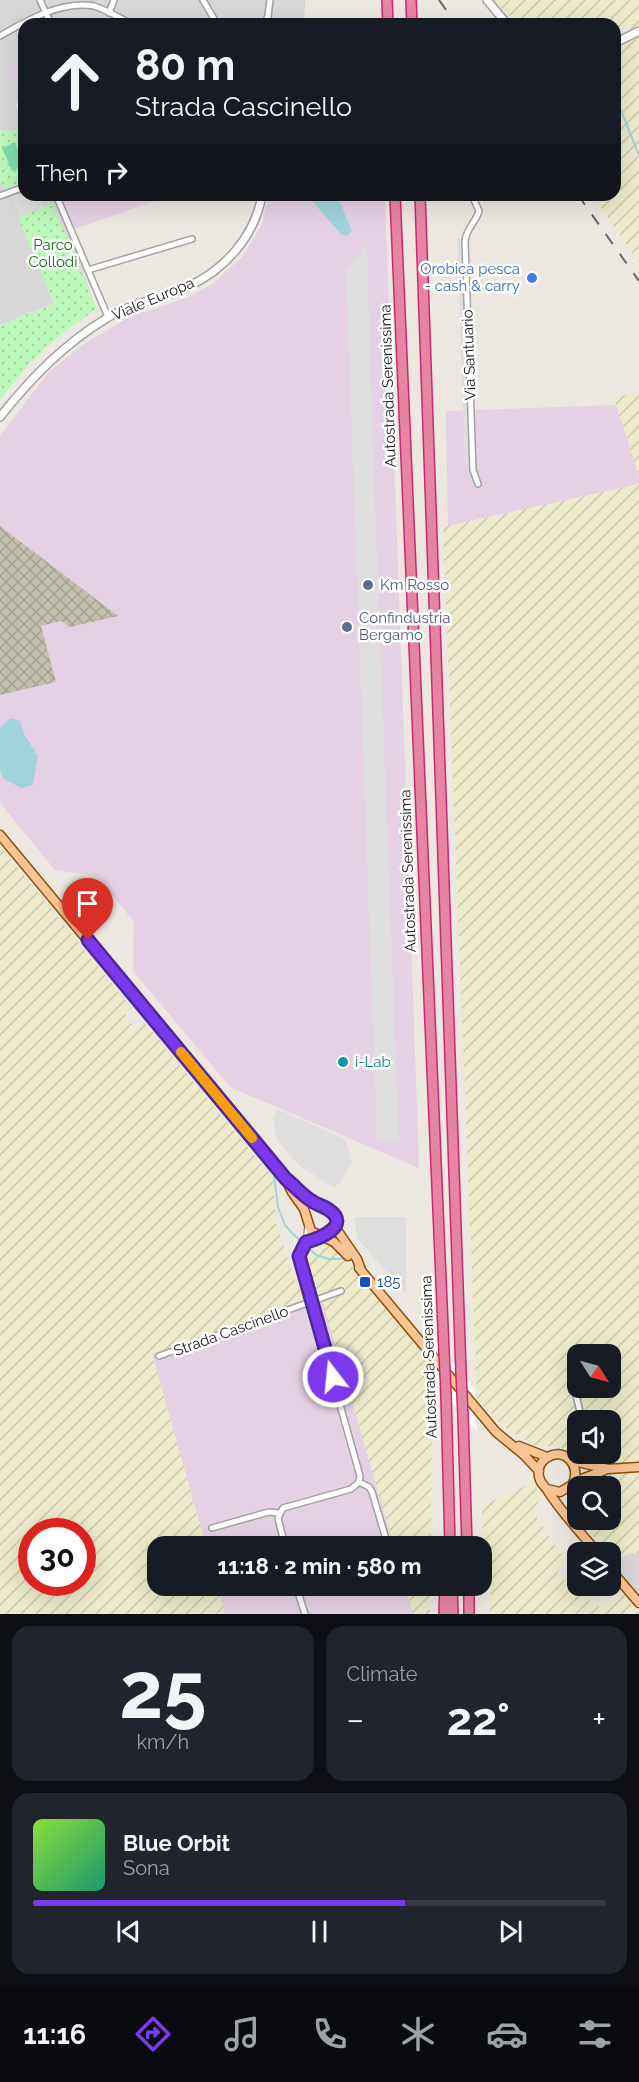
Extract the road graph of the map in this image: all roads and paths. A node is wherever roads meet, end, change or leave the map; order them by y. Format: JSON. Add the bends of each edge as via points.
{"nodes":[{"id":1,"x":40,"y":0,"type":"edge"},
{"id":2,"x":114,"y":0,"type":"edge"},
{"id":3,"x":203,"y":0,"type":"edge"},
{"id":4,"x":270,"y":0,"type":"edge"},
{"id":5,"x":387,"y":0,"type":"edge"},
{"id":6,"x":411,"y":0,"type":"edge"},
{"id":7,"x":487,"y":0,"type":"edge"},
{"id":8,"x":45,"y":11,"type":"junction"},
{"id":9,"x":109,"y":13,"type":"junction"},
{"id":10,"x":268,"y":16,"type":"edge"},
{"id":11,"x":32,"y":18,"type":"edge"},
{"id":12,"x":48,"y":18,"type":"edge"},
{"id":13,"x":119,"y":18,"type":"edge"},
{"id":14,"x":214,"y":18,"type":"edge"},
{"id":15,"x":388,"y":18,"type":"edge"},
{"id":16,"x":412,"y":18,"type":"edge"},
{"id":17,"x":502,"y":18,"type":"edge"},
{"id":18,"x":18,"y":26,"type":"edge"},
{"id":19,"x":639,"y":31,"type":"edge"},
{"id":20,"x":0,"y":36,"type":"edge"},
{"id":21,"x":621,"y":38,"type":"edge"},
{"id":22,"x":18,"y":190,"type":"edge"},
{"id":23,"x":0,"y":196,"type":"edge"},
{"id":24,"x":59,"y":201,"type":"edge"},
{"id":25,"x":261,"y":201,"type":"edge"},
{"id":26,"x":395,"y":201,"type":"edge"},
{"id":27,"x":420,"y":201,"type":"edge"},
{"id":28,"x":475,"y":201,"type":"edge"},
{"id":29,"x":192,"y":239,"type":"dead end"},
{"id":30,"x":88,"y":270,"type":"junction"},
{"id":31,"x":108,"y":317,"type":"junction"},
{"id":32,"x":0,"y":417,"type":"edge"},
{"id":33,"x":478,"y":484,"type":"dead end"},
{"id":34,"x":0,"y":835,"type":"edge"},
{"id":35,"x":286,"y":1179,"type":"junction"},
{"id":36,"x":328,"y":1209,"type":"junction"},
{"id":37,"x":308,"y":1224,"type":"junction"},
{"id":38,"x":335,"y":1227,"type":"junction"},
{"id":39,"x":321,"y":1236,"type":"junction"},
{"id":40,"x":306,"y":1242,"type":"junction"},
{"id":41,"x":361,"y":1270,"type":"junction"},
{"id":42,"x":341,"y":1291,"type":"dead end"},
{"id":43,"x":311,"y":1302,"type":"junction"},
{"id":44,"x":159,"y":1356,"type":"dead end"},
{"id":45,"x":496,"y":1432,"type":"junction"},
{"id":46,"x":547,"y":1457,"type":"junction"},
{"id":47,"x":567,"y":1458,"type":"edge"},
{"id":48,"x":587,"y":1464,"type":"edge"},
{"id":49,"x":639,"y":1467,"type":"edge"},
{"id":50,"x":608,"y":1469,"type":"junction"},
{"id":51,"x":539,"y":1471,"type":"junction"},
{"id":52,"x":590,"y":1476,"type":"edge"},
{"id":53,"x":359,"y":1482,"type":"junction"},
{"id":54,"x":567,"y":1488,"type":"edge"},
{"id":55,"x":547,"y":1489,"type":"junction"},
{"id":56,"x":279,"y":1513,"type":"junction"},
{"id":57,"x":212,"y":1528,"type":"dead end"},
{"id":58,"x":579,"y":1531,"type":"joint"},
{"id":59,"x":282,"y":1536,"type":"edge"},
{"id":60,"x":385,"y":1536,"type":"edge"},
{"id":61,"x":449,"y":1536,"type":"edge"},
{"id":62,"x":467,"y":1536,"type":"edge"},
{"id":63,"x":588,"y":1542,"type":"edge"},
{"id":64,"x":621,"y":1582,"type":"edge"},
{"id":65,"x":300,"y":1596,"type":"edge"},
{"id":66,"x":445,"y":1596,"type":"edge"},
{"id":67,"x":452,"y":1596,"type":"edge"},
{"id":68,"x":468,"y":1596,"type":"edge"},
{"id":69,"x":639,"y":1603,"type":"edge"},
{"id":70,"x":305,"y":1614,"type":"edge"},
{"id":71,"x":444,"y":1614,"type":"edge"},
{"id":72,"x":453,"y":1614,"type":"edge"},
{"id":73,"x":469,"y":1614,"type":"edge"}],
"edges":[{"from":1,"to":8,"type":"street"},
{"from":2,"to":9,"type":"street"},
{"from":3,"to":14,"type":"street"},
{"from":4,"to":10,"type":"street"},
{"from":5,"to":15,"type":"highway"},
{"from":6,"to":16,"type":"highway"},
{"from":7,"to":17,"type":"street"},
{"from":8,"to":9,"type":"street","via":[[79,2]]},
{"from":8,"to":11,"type":"street"},
{"from":8,"to":12,"type":"street"},
{"from":9,"to":13,"type":"street"},
{"from":18,"to":20,"type":"street"},
{"from":19,"to":21,"type":"street"},
{"from":22,"to":23,"type":"street"},
{"from":24,"to":30,"type":"street"},
{"from":25,"to":31,"type":"street","name":"Viale Europa","via":[[248,234],[219,267],[188,287]]},
{"from":26,"to":61,"type":"highway","name":"Autostrada Serenissima","bridge":true},
{"from":27,"to":62,"type":"highway","name":"Autostrada Serenissima","bridge":true},
{"from":28,"to":33,"type":"street","name":"Via Santuario","via":[[479,211],[465,241],[473,470]]},
{"from":29,"to":30,"type":"street"},
{"from":30,"to":31,"type":"street"},
{"from":31,"to":32,"type":"street","name":"Viale Europa","via":[[66,345]]},
{"from":34,"to":35,"type":"main road"},
{"from":35,"to":36,"type":"main road"},
{"from":35,"to":37,"type":"main road"},
{"from":36,"to":37,"type":"main road","via":[[315,1210]]},
{"from":36,"to":38,"type":"main road","via":[[334,1216]]},
{"from":37,"to":39,"type":"main road","via":[[311,1231]]},
{"from":37,"to":40,"type":"street"},
{"from":38,"to":39,"type":"main road"},
{"from":38,"to":41,"type":"main road"},
{"from":39,"to":40,"type":"street"},
{"from":39,"to":41,"type":"main road","via":[[342,1249]]},
{"from":40,"to":43,"type":"street","via":[[300,1262]]},
{"from":41,"to":45,"type":"main road"},
{"from":42,"to":43,"type":"street","name":"Strada Cascinello"},
{"from":43,"to":44,"type":"street","name":"Strada Cascinello"},
{"from":43,"to":53,"type":"street"},
{"from":45,"to":46,"type":"main road"},
{"from":45,"to":51,"type":"main road"},
{"from":46,"to":47,"type":"main road","via":[[558,1454]]},
{"from":46,"to":51,"type":"main road"},
{"from":48,"to":50,"type":"main road"},
{"from":49,"to":50,"type":"main road"},
{"from":50,"to":52,"type":"main road"},
{"from":51,"to":55,"type":"main road","via":[[540,1481]]},
{"from":53,"to":56,"type":"street","via":[[351,1489],[283,1508]]},
{"from":53,"to":60,"type":"street","via":[[372,1492]]},
{"from":54,"to":55,"type":"main road","via":[[561,1492]]},
{"from":55,"to":58,"type":"main road"},
{"from":56,"to":57,"type":"street","via":[[269,1512]]},
{"from":56,"to":59,"type":"street"},
{"from":58,"to":63,"type":"main road"},
{"from":64,"to":69,"type":"main road"},
{"from":65,"to":70,"type":"street"},
{"from":66,"to":71,"type":"highway"},
{"from":67,"to":72,"type":"highway"},
{"from":68,"to":73,"type":"highway"}]}
